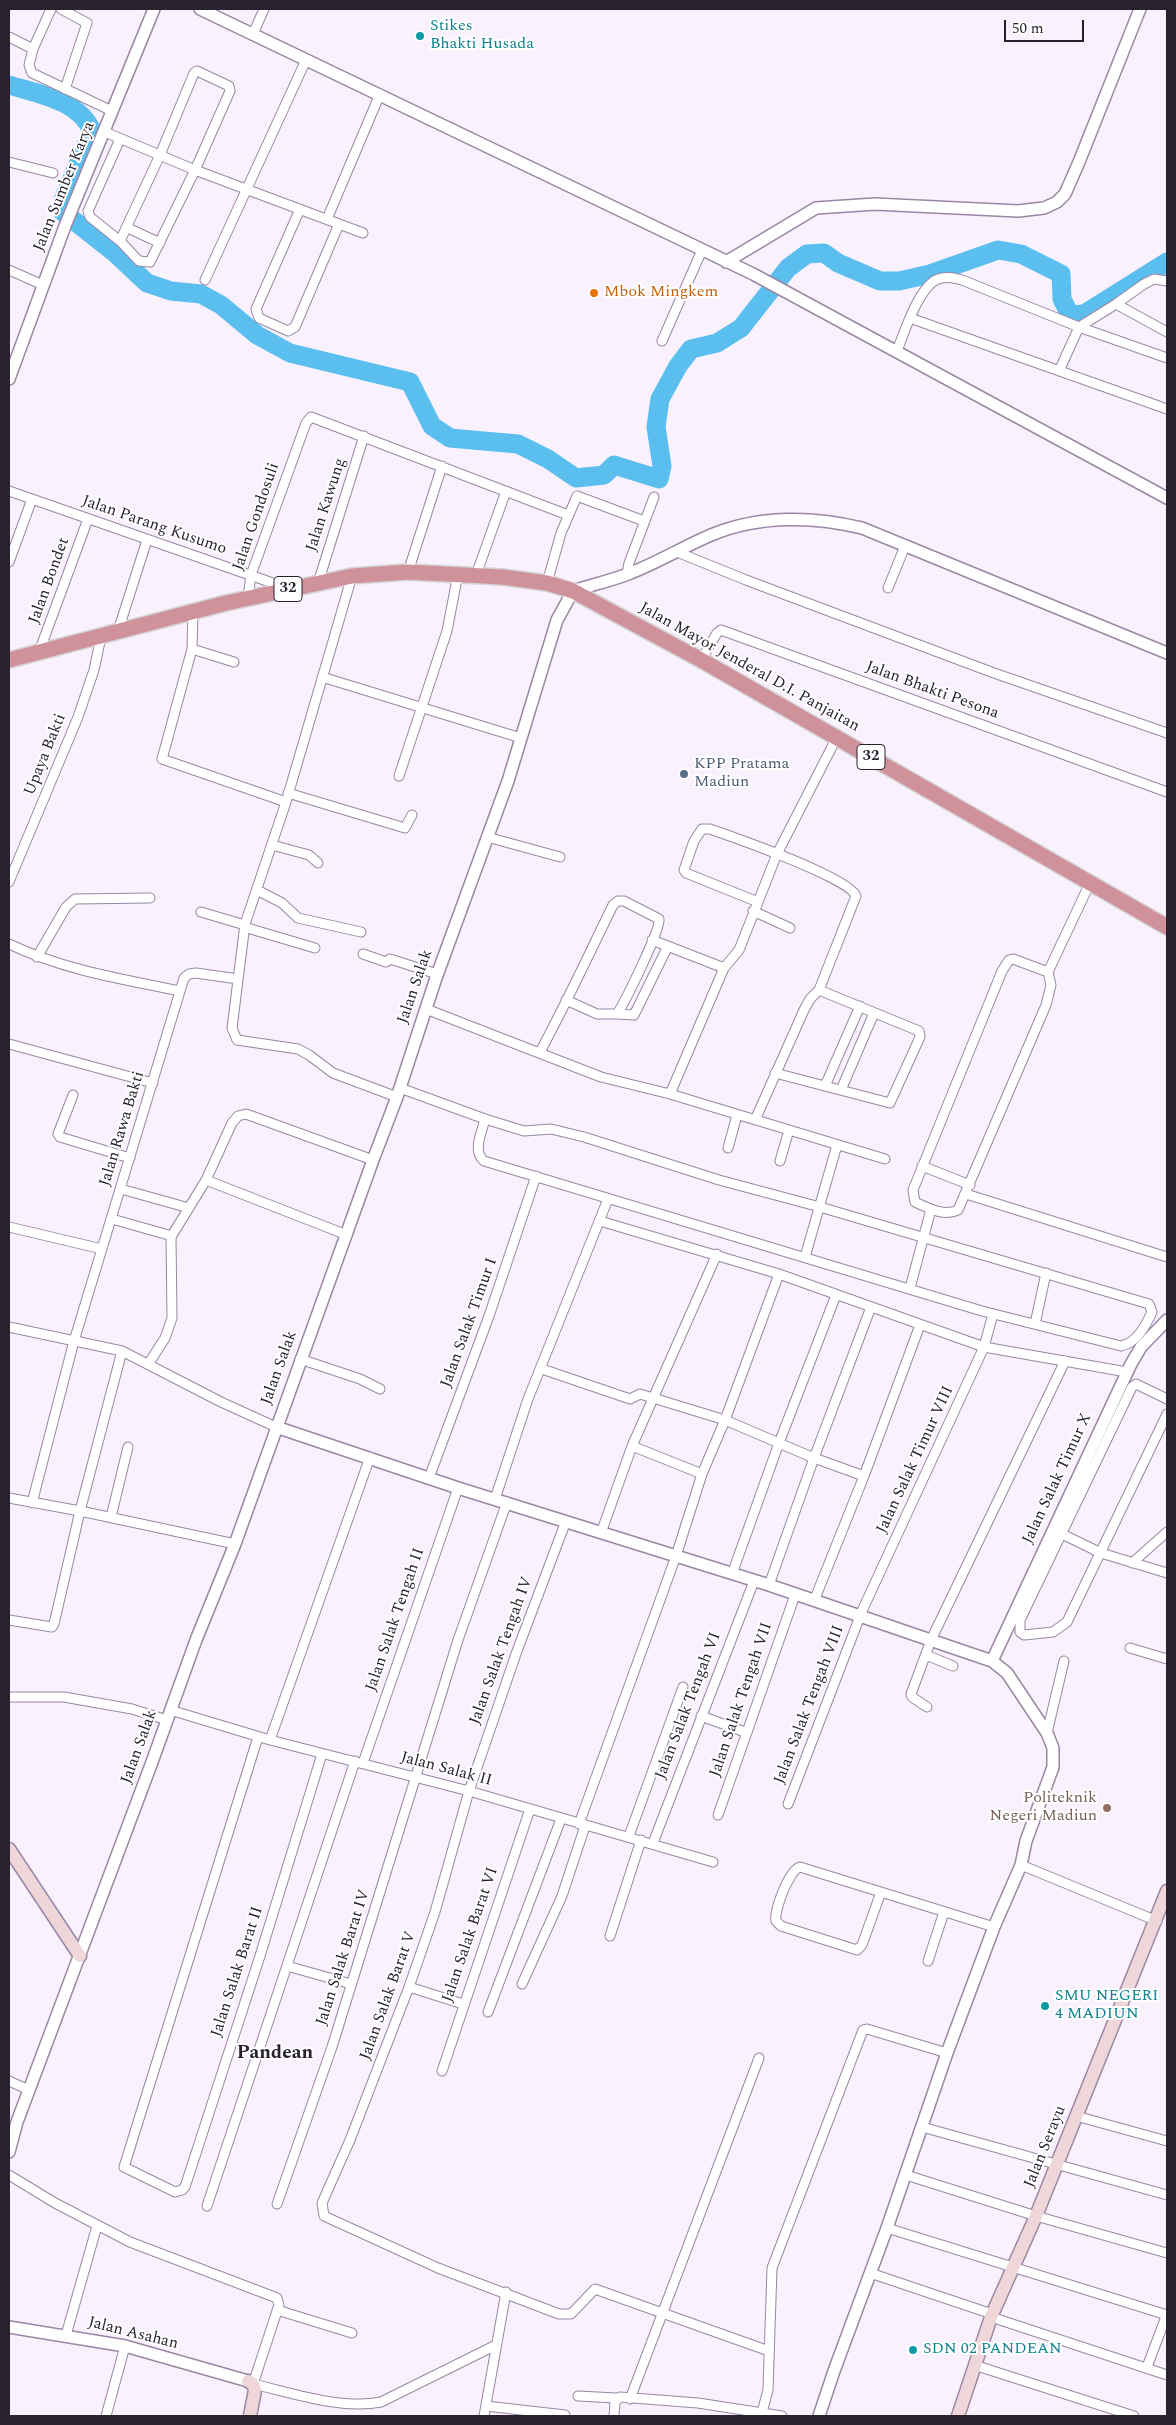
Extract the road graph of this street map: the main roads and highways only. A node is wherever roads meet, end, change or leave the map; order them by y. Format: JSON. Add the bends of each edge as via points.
{"nodes":[{"id":1,"x":9,"y":660,"type":"edge"},
{"id":2,"x":1167,"y":928,"type":"edge"},
{"id":3,"x":9,"y":1849,"type":"edge"},
{"id":4,"x":1167,"y":1891,"type":"edge"},
{"id":5,"x":80,"y":1956,"type":"road end"},
{"id":6,"x":251,"y":2383,"type":"road end"},
{"id":7,"x":250,"y":2416,"type":"edge"},
{"id":8,"x":958,"y":2416,"type":"edge"}],
"edges":[{"from":1,"to":2,"type":"highway","name":"Jalan Mayor Jenderal D.I. Panjaitan","number":"32","via":[[248,598],[352,576],[408,572],[524,578],[547,583],[573,591],[701,660]]},
{"from":3,"to":5,"type":"main road"},
{"from":4,"to":8,"type":"main road","name":"Jalan Serayu","via":[[1036,2216],[992,2316]]},
{"from":6,"to":7,"type":"main road","via":[[255,2390]]}]}
